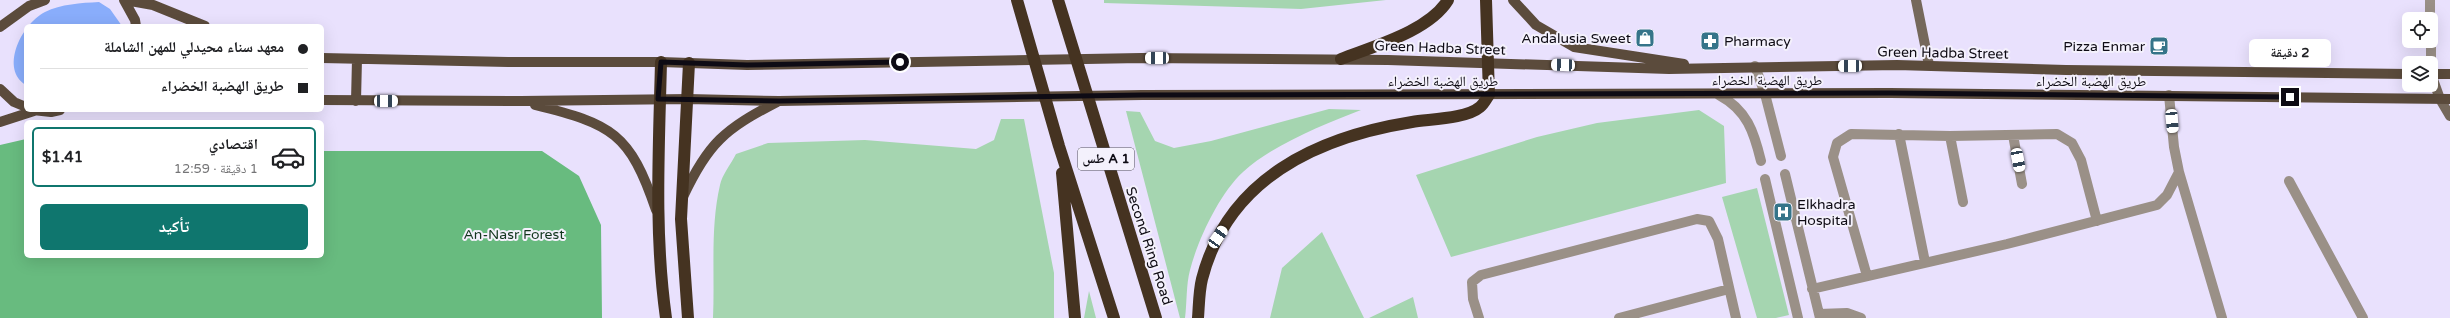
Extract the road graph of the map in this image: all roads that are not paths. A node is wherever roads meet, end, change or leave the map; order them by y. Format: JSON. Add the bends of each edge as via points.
{"nodes":[{"id":1,"x":45,"y":0,"type":"edge"},
{"id":2,"x":124,"y":0,"type":"edge"},
{"id":3,"x":1017,"y":0,"type":"edge"},
{"id":4,"x":1059,"y":0,"type":"edge"},
{"id":5,"x":1448,"y":0,"type":"edge"},
{"id":6,"x":1486,"y":0,"type":"edge"},
{"id":7,"x":1513,"y":0,"type":"edge"},
{"id":8,"x":1916,"y":0,"type":"edge"},
{"id":9,"x":2430,"y":0,"type":"edge"},
{"id":10,"x":2430,"y":12,"type":"edge"},
{"id":11,"x":2,"y":20,"type":"edge"},
{"id":12,"x":136,"y":24,"type":"edge"},
{"id":13,"x":200,"y":24,"type":"edge"},
{"id":14,"x":324,"y":58,"type":"edge"},
{"id":15,"x":357,"y":59,"type":"junction"},
{"id":16,"x":1341,"y":59,"type":"junction"},
{"id":17,"x":661,"y":62,"type":"junction"},
{"id":18,"x":689,"y":63,"type":"junction"},
{"id":19,"x":1487,"y":63,"type":"junction"},
{"id":20,"x":1929,"y":65,"type":"junction"},
{"id":21,"x":1755,"y":66,"type":"junction"},
{"id":22,"x":1708,"y":68,"type":"junction"},
{"id":23,"x":2402,"y":74,"type":"edge"},
{"id":24,"x":2438,"y":74,"type":"edge"},
{"id":25,"x":2450,"y":74,"type":"edge"},
{"id":26,"x":2438,"y":86,"type":"edge"},
{"id":27,"x":0,"y":90,"type":"edge"},
{"id":28,"x":1719,"y":94,"type":"junction"},
{"id":29,"x":1766,"y":94,"type":"junction"},
{"id":30,"x":1489,"y":95,"type":"junction"},
{"id":31,"x":2169,"y":95,"type":"junction"},
{"id":32,"x":658,"y":99,"type":"junction"},
{"id":33,"x":688,"y":99,"type":"junction"},
{"id":34,"x":2445,"y":99,"type":"edge"},
{"id":35,"x":324,"y":100,"type":"edge"},
{"id":36,"x":356,"y":101,"type":"junction"},
{"id":37,"x":779,"y":101,"type":"junction"},
{"id":38,"x":521,"y":102,"type":"junction"},
{"id":39,"x":24,"y":106,"type":"edge"},
{"id":40,"x":24,"y":112,"type":"edge"},
{"id":41,"x":2450,"y":116,"type":"edge"},
{"id":42,"x":0,"y":122,"type":"edge"},
{"id":43,"x":1899,"y":134,"type":"junction"},
{"id":44,"x":2013,"y":135,"type":"junction"},
{"id":45,"x":1950,"y":136,"type":"junction"},
{"id":46,"x":1059,"y":146,"type":"junction"},
{"id":47,"x":1781,"y":156,"type":"dead end"},
{"id":48,"x":1760,"y":161,"type":"dead end"},
{"id":49,"x":2179,"y":172,"type":"junction"},
{"id":50,"x":1785,"y":174,"type":"dead end"},
{"id":51,"x":1765,"y":179,"type":"dead end"},
{"id":52,"x":2289,"y":181,"type":"dead end"},
{"id":53,"x":2022,"y":184,"type":"dead end"},
{"id":54,"x":683,"y":199,"type":"junction"},
{"id":55,"x":1962,"y":202,"type":"dead end"},
{"id":56,"x":658,"y":217,"type":"junction"},
{"id":57,"x":2097,"y":221,"type":"junction"},
{"id":58,"x":1926,"y":262,"type":"junction"},
{"id":59,"x":1867,"y":276,"type":"junction"},
{"id":60,"x":1728,"y":289,"type":"junction"},
{"id":61,"x":1812,"y":289,"type":"junction"},
{"id":62,"x":1820,"y":316,"type":"edge"},
{"id":63,"x":666,"y":318,"type":"edge"},
{"id":64,"x":688,"y":318,"type":"edge"},
{"id":65,"x":1075,"y":318,"type":"edge"},
{"id":66,"x":1114,"y":318,"type":"edge"},
{"id":67,"x":1156,"y":318,"type":"edge"},
{"id":68,"x":1198,"y":318,"type":"edge"},
{"id":69,"x":1479,"y":318,"type":"edge"},
{"id":70,"x":1619,"y":318,"type":"edge"},
{"id":71,"x":1736,"y":318,"type":"edge"},
{"id":72,"x":1798,"y":318,"type":"edge"},
{"id":73,"x":1861,"y":318,"type":"edge"},
{"id":74,"x":2222,"y":318,"type":"edge"},
{"id":75,"x":2363,"y":318,"type":"edge"}],
"edges":[{"from":1,"to":11,"type":"main road"},
{"from":2,"to":12,"type":"main road"},
{"from":2,"to":13,"type":"main road","via":[[153,5]]},
{"from":3,"to":46,"type":"highway","number":"طس A 1"},
{"from":4,"to":67,"type":"highway","name":"Second Ring Road","number":"طس A 1"},
{"from":5,"to":16,"type":"highway","via":[[1436,15],[1410,31]]},
{"from":6,"to":19,"type":"highway"},
{"from":7,"to":22,"type":"main road","via":[[1536,25],[1574,47]]},
{"from":8,"to":20,"type":"street"},
{"from":9,"to":10,"type":"street"},
{"from":14,"to":15,"type":"main road","name":"Green Hadba Street"},
{"from":15,"to":17,"type":"main road","name":"Green Hadba Street"},
{"from":15,"to":36,"type":"main road"},
{"from":16,"to":18,"type":"main road","name":"Green Hadba Street","via":[[1142,58],[747,65]]},
{"from":16,"to":19,"type":"main road","name":"Green Hadba Street"},
{"from":17,"to":18,"type":"main road","name":"Green Hadba Street"},
{"from":17,"to":32,"type":"highway"},
{"from":18,"to":33,"type":"highway"},
{"from":19,"to":22,"type":"main road","name":"Green Hadba Street"},
{"from":19,"to":30,"type":"highway"},
{"from":20,"to":21,"type":"main road","name":"Green Hadba Street"},
{"from":20,"to":23,"type":"main road","name":"Green Hadba Street","via":[[2058,70]]},
{"from":21,"to":22,"type":"main road","name":"Green Hadba Street"},
{"from":21,"to":29,"type":"street"},
{"from":24,"to":25,"type":"main road"},
{"from":26,"to":34,"type":"street"},
{"from":27,"to":39,"type":"main road","via":[[14,102]]},
{"from":28,"to":29,"type":"main road","name":"طريق الهضبة الخضراء"},
{"from":28,"to":30,"type":"main road","name":"طريق الهضبة الخضراء"},
{"from":28,"to":48,"type":"street","via":[[1743,112],[1756,142]]},
{"from":29,"to":31,"type":"main road","name":"طريق الهضبة الخضراء"},
{"from":29,"to":47,"type":"street"},
{"from":30,"to":37,"type":"main road","name":"طريق الهضبة الخضراء","via":[[1142,95]]},
{"from":30,"to":68,"type":"highway","via":[[1482,106],[1470,112],[1410,122],[1349,137],[1317,148],[1277,169],[1243,199],[1218,237],[1202,279]]},
{"from":31,"to":34,"type":"main road","name":"طريق الهضبة الخضراء"},
{"from":31,"to":49,"type":"street"},
{"from":32,"to":33,"type":"main road","name":"طريق الهضبة الخضراء"},
{"from":32,"to":38,"type":"main road","name":"طريق الهضبة الخضراء"},
{"from":32,"to":56,"type":"highway"},
{"from":33,"to":37,"type":"main road","name":"طريق الهضبة الخضراء"},
{"from":33,"to":54,"type":"highway"},
{"from":34,"to":41,"type":"street"},
{"from":35,"to":36,"type":"main road"},
{"from":36,"to":38,"type":"main road"},
{"from":37,"to":54,"type":"main road","via":[[731,128],[719,138],[697,168]]},
{"from":38,"to":56,"type":"main road","via":[[594,122],[620,138],[645,176]]},
{"from":40,"to":42,"type":"main road"},
{"from":43,"to":45,"type":"street"},
{"from":43,"to":58,"type":"street"},
{"from":43,"to":59,"type":"street","via":[[1851,134],[1837,143],[1833,157]]},
{"from":44,"to":45,"type":"street"},
{"from":44,"to":53,"type":"street"},
{"from":44,"to":57,"type":"street","via":[[2057,134],[2072,143],[2081,160]]},
{"from":45,"to":55,"type":"street"},
{"from":46,"to":65,"type":"highway"},
{"from":46,"to":66,"type":"highway","number":"طس A 1"},
{"from":49,"to":57,"type":"street","via":[[2167,195],[2157,205]]},
{"from":49,"to":74,"type":"street"},
{"from":50,"to":61,"type":"street"},
{"from":51,"to":72,"type":"street"},
{"from":52,"to":75,"type":"street"},
{"from":54,"to":64,"type":"highway"},
{"from":56,"to":63,"type":"highway","via":[[660,275]]},
{"from":57,"to":58,"type":"street"},
{"from":58,"to":59,"type":"street"},
{"from":59,"to":61,"type":"street"},
{"from":60,"to":69,"type":"street","via":[[1710,221],[1697,219],[1481,275],[1472,282],[1473,299]]},
{"from":60,"to":70,"type":"street"},
{"from":60,"to":71,"type":"street"},
{"from":61,"to":62,"type":"street"},
{"from":62,"to":73,"type":"street","via":[[1847,313]]}]}
